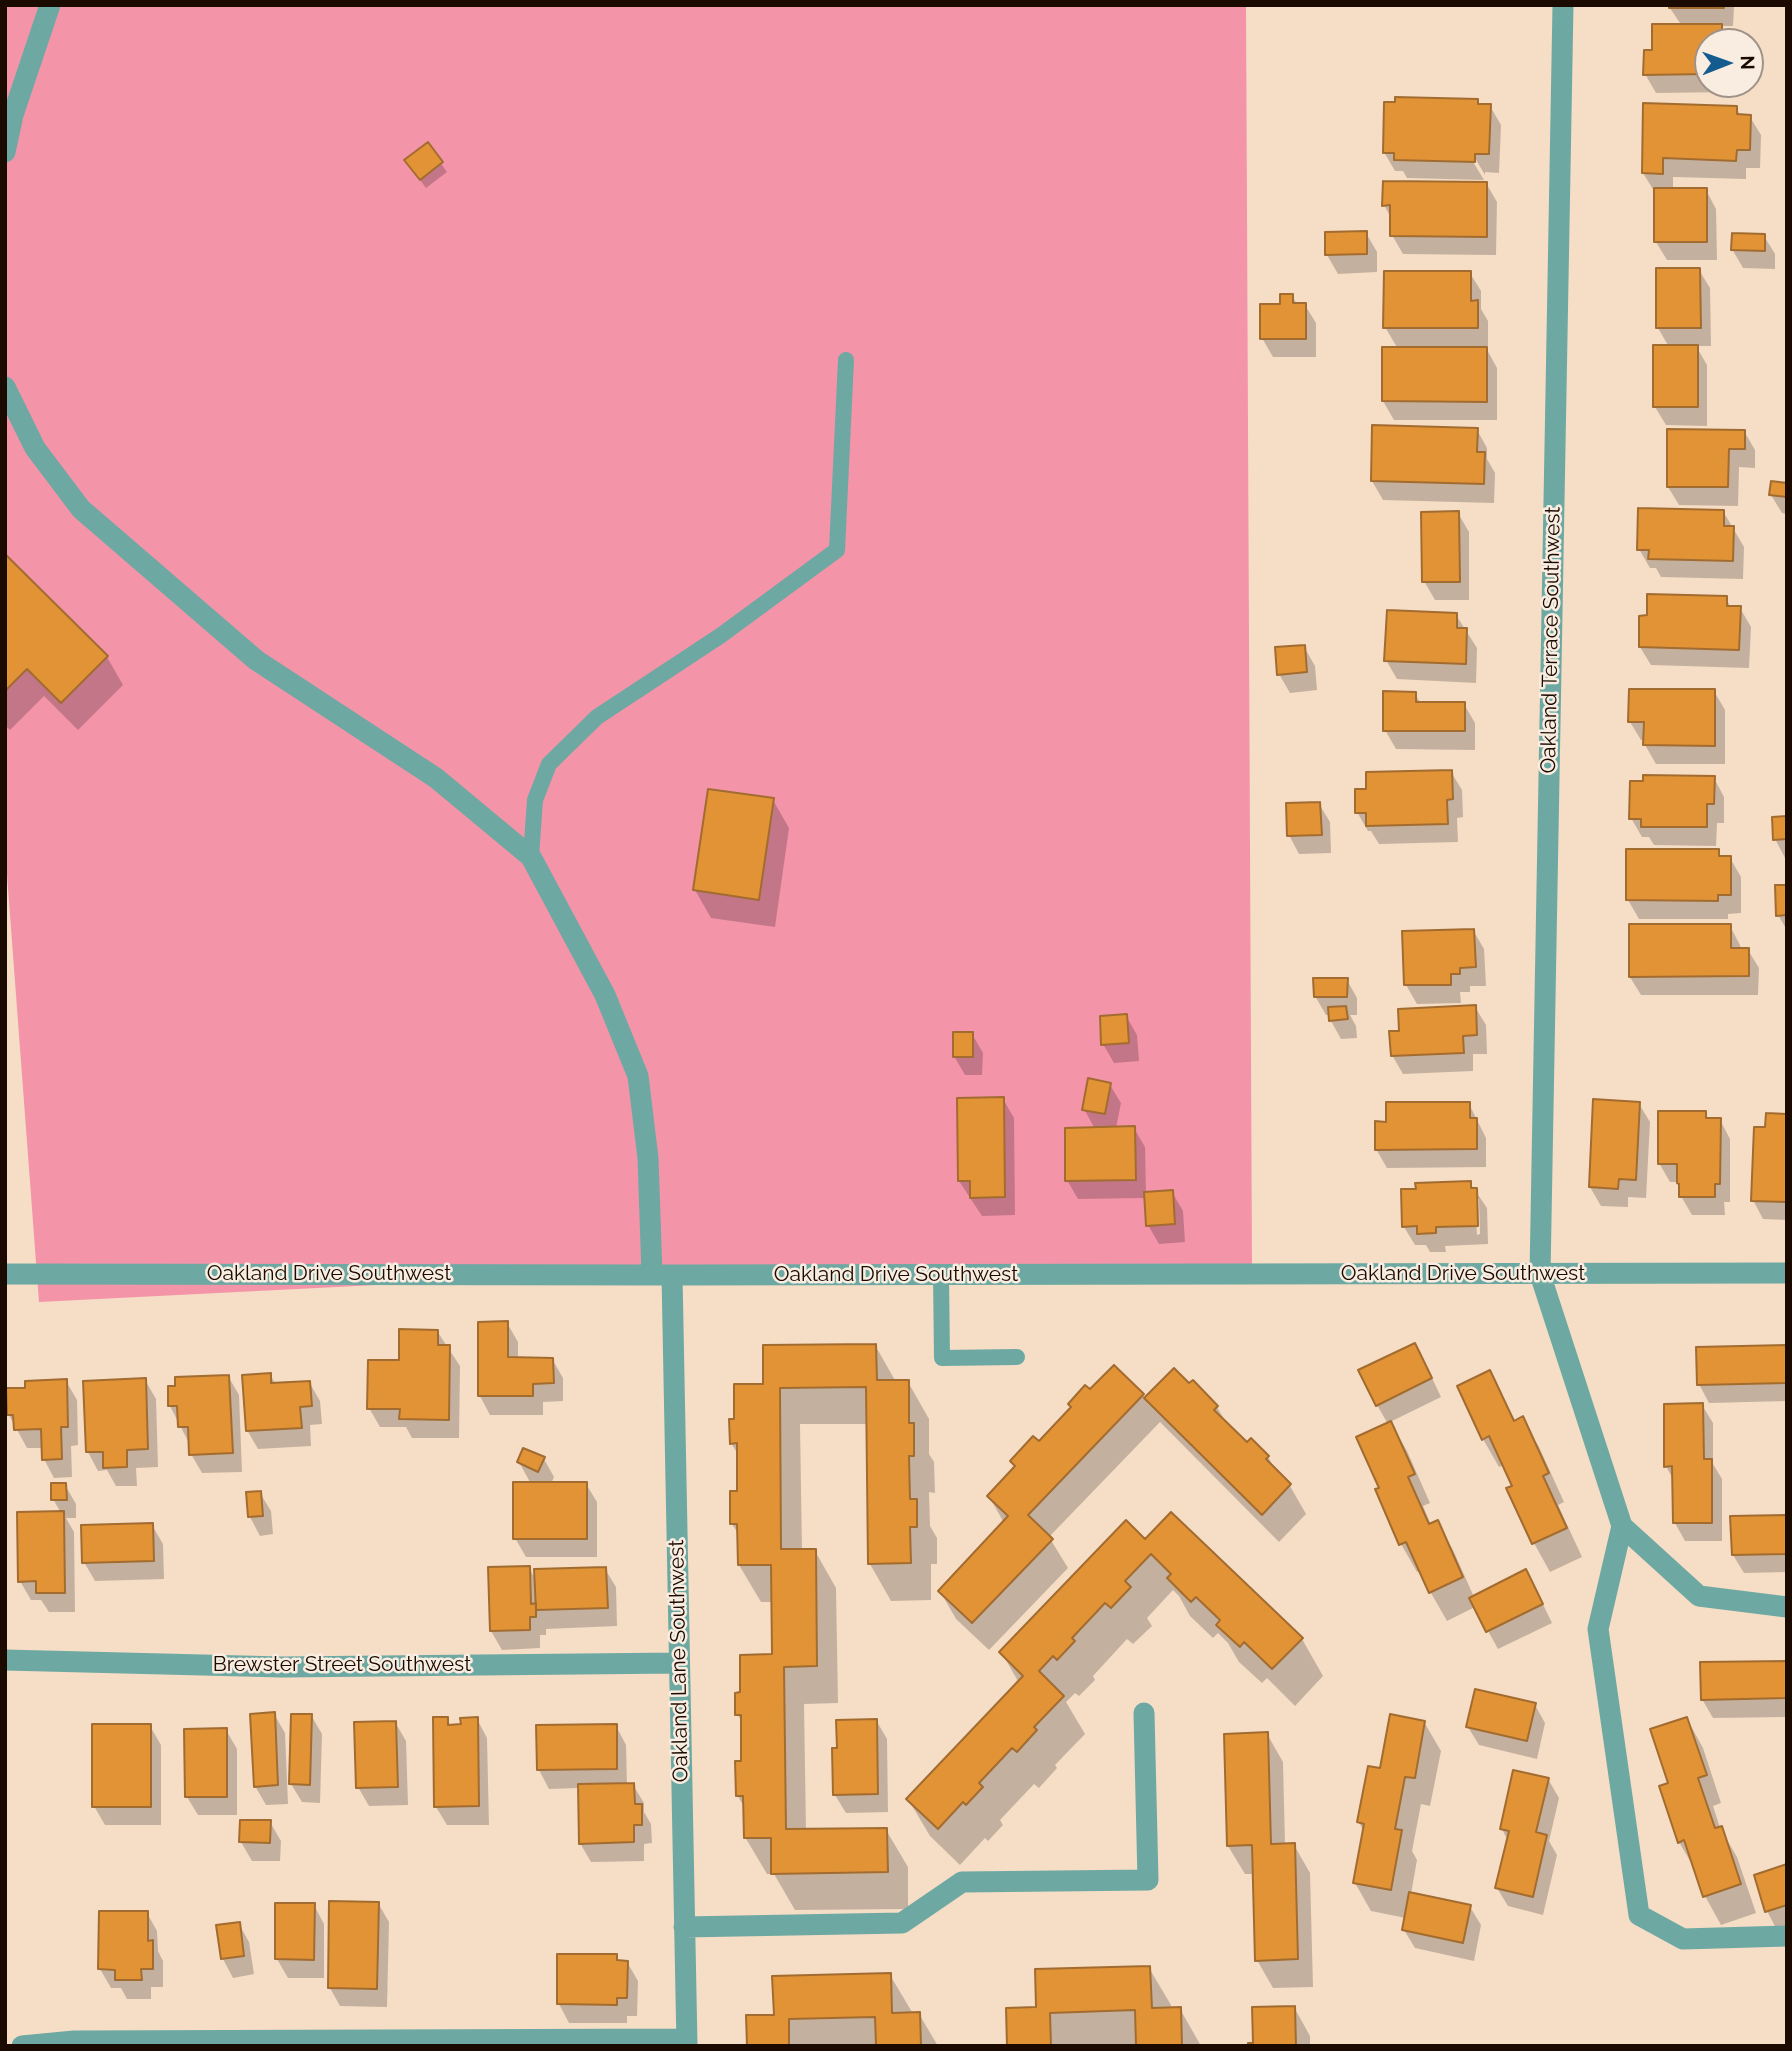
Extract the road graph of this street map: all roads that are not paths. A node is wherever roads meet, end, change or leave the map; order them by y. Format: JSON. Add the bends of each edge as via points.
{"nodes":[{"id":1,"x":50,"y":5,"type":"edge"},
{"id":2,"x":1563,"y":5,"type":"edge"},
{"id":3,"x":5,"y":152,"type":"edge"},
{"id":4,"x":846,"y":360,"type":"dead end"},
{"id":5,"x":5,"y":387,"type":"edge"},
{"id":6,"x":531,"y":857,"type":"junction"},
{"id":7,"x":1787,"y":1273,"type":"edge"},
{"id":8,"x":5,"y":1274,"type":"edge"},
{"id":9,"x":1540,"y":1274,"type":"junction"},
{"id":10,"x":662,"y":1275,"type":"junction"},
{"id":11,"x":941,"y":1275,"type":"junction"},
{"id":12,"x":1017,"y":1357,"type":"dead end"},
{"id":13,"x":1622,"y":1526,"type":"junction"},
{"id":14,"x":1787,"y":1607,"type":"edge"},
{"id":15,"x":5,"y":1660,"type":"edge"},
{"id":16,"x":679,"y":1663,"type":"junction"},
{"id":17,"x":1144,"y":1713,"type":"dead end"},
{"id":18,"x":684,"y":1927,"type":"junction"},
{"id":19,"x":1787,"y":1936,"type":"edge"},
{"id":20,"x":686,"y":2043,"type":"edge"},
{"id":21,"x":22,"y":2046,"type":"edge"}],
"edges":[{"from":1,"to":3,"type":"street"},
{"from":2,"to":9,"type":"street","name":"Oakland Terrace Southwest"},
{"from":4,"to":6,"type":"lane","via":[[836,550],[720,636],[597,717],[549,764],[535,800]]},
{"from":5,"to":6,"type":"street","via":[[35,448],[81,509],[256,660],[436,778]]},
{"from":6,"to":10,"type":"street","name":"Oakland Lane Southwest","via":[[605,995],[638,1076]]},
{"from":7,"to":9,"type":"street","name":"Oakland Drive Southwest"},
{"from":8,"to":10,"type":"street","name":"Oakland Drive Southwest"},
{"from":9,"to":11,"type":"street","name":"Oakland Drive Southwest"},
{"from":9,"to":13,"type":"street","name":"Oakland Terrace Southwest"},
{"from":10,"to":11,"type":"street","name":"Oakland Drive Southwest"},
{"from":10,"to":16,"type":"street","name":"Oakland Lane Southwest"},
{"from":11,"to":12,"type":"lane","via":[[942,1358]]},
{"from":13,"to":14,"type":"street","via":[[1699,1596]]},
{"from":13,"to":19,"type":"street","via":[[1598,1629],[1639,1916],[1683,1939]]},
{"from":15,"to":16,"type":"street","name":"Brewster Street Southwest","via":[[282,1667]]},
{"from":16,"to":18,"type":"street","name":"Oakland Lane Southwest"},
{"from":17,"to":18,"type":"street","via":[[1148,1880],[962,1882],[902,1923]]},
{"from":18,"to":20,"type":"street","name":"Oakland Lane Southwest"},
{"from":20,"to":21,"type":"street","via":[[74,2041]]}]}
